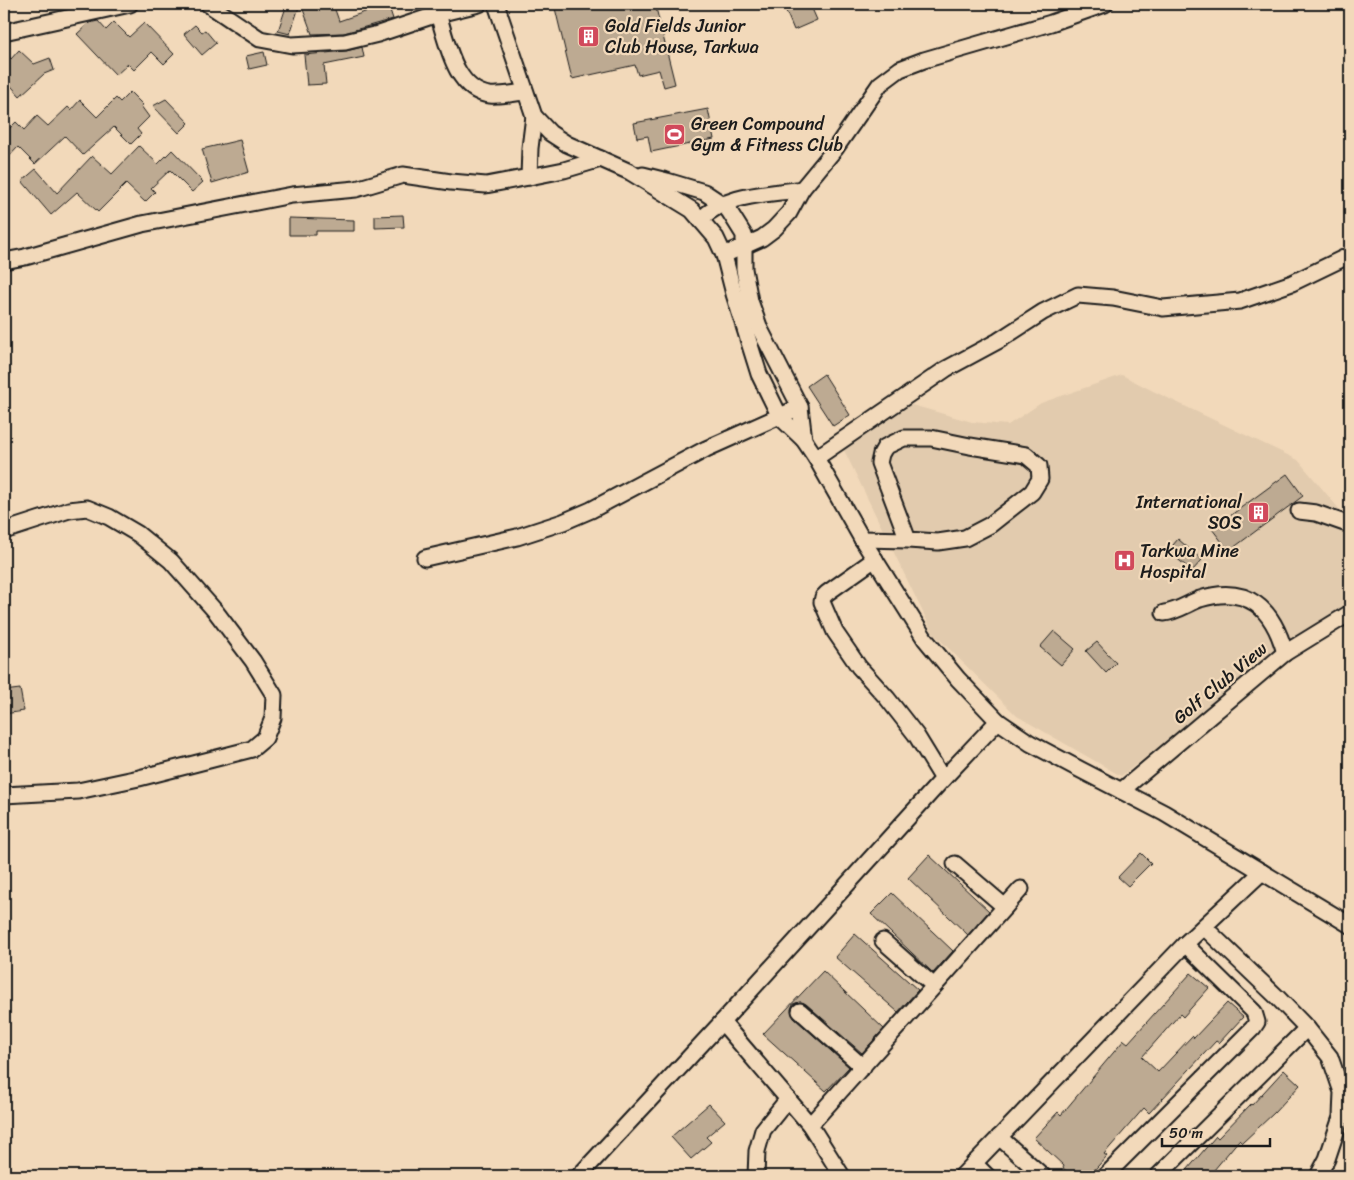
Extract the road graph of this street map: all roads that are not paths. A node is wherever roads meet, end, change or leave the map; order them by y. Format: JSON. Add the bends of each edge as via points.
{"nodes":[{"id":1,"x":130,"y":4,"type":"edge"},
{"id":2,"x":208,"y":4,"type":"edge"},
{"id":3,"x":479,"y":4,"type":"edge"},
{"id":4,"x":496,"y":4,"type":"edge"},
{"id":5,"x":1105,"y":4,"type":"edge"},
{"id":6,"x":438,"y":14,"type":"junction"},
{"id":7,"x":4,"y":32,"type":"edge"},
{"id":8,"x":525,"y":92,"type":"junction"},
{"id":9,"x":534,"y":116,"type":"junction"},
{"id":10,"x":601,"y":159,"type":"junction"},
{"id":11,"x":630,"y":172,"type":"junction"},
{"id":12,"x":529,"y":177,"type":"junction"},
{"id":13,"x":802,"y":189,"type":"junction"},
{"id":14,"x":722,"y":204,"type":"junction"},
{"id":15,"x":701,"y":219,"type":"junction"},
{"id":16,"x":745,"y":246,"type":"junction"},
{"id":17,"x":724,"y":255,"type":"junction"},
{"id":18,"x":1350,"y":255,"type":"edge"},
{"id":19,"x":4,"y":261,"type":"edge"},
{"id":20,"x":754,"y":332,"type":"junction"},
{"id":21,"x":800,"y":407,"type":"junction"},
{"id":22,"x":780,"y":417,"type":"junction"},
{"id":23,"x":804,"y":440,"type":"junction"},
{"id":24,"x":816,"y":458,"type":"junction"},
{"id":25,"x":1299,"y":511,"type":"dead end"},
{"id":26,"x":1350,"y":525,"type":"edge"},
{"id":27,"x":4,"y":531,"type":"edge"},
{"id":28,"x":862,"y":539,"type":"junction"},
{"id":29,"x":908,"y":540,"type":"junction"},
{"id":30,"x":425,"y":558,"type":"dead end"},
{"id":31,"x":875,"y":559,"type":"junction"},
{"id":32,"x":1164,"y":613,"type":"dead end"},
{"id":33,"x":1350,"y":613,"type":"edge"},
{"id":34,"x":1285,"y":653,"type":"junction"},
{"id":35,"x":998,"y":721,"type":"junction"},
{"id":36,"x":943,"y":779,"type":"junction"},
{"id":37,"x":1121,"y":791,"type":"junction"},
{"id":38,"x":4,"y":795,"type":"edge"},
{"id":39,"x":955,"y":864,"type":"dead end"},
{"id":40,"x":1262,"y":872,"type":"junction"},
{"id":41,"x":1021,"y":889,"type":"dead end"},
{"id":42,"x":1005,"y":907,"type":"junction"},
{"id":43,"x":1350,"y":925,"type":"edge"},
{"id":44,"x":1204,"y":927,"type":"junction"},
{"id":45,"x":883,"y":941,"type":"dead end"},
{"id":46,"x":1185,"y":944,"type":"junction"},
{"id":47,"x":934,"y":986,"type":"junction"},
{"id":48,"x":800,"y":1011,"type":"dead end"},
{"id":49,"x":722,"y":1022,"type":"junction"},
{"id":50,"x":1307,"y":1028,"type":"junction"},
{"id":51,"x":863,"y":1067,"type":"junction"},
{"id":52,"x":788,"y":1099,"type":"junction"},
{"id":53,"x":810,"y":1125,"type":"junction"},
{"id":54,"x":999,"y":1137,"type":"junction"},
{"id":55,"x":974,"y":1163,"type":"junction"},
{"id":56,"x":579,"y":1176,"type":"edge"},
{"id":57,"x":756,"y":1176,"type":"edge"},
{"id":58,"x":842,"y":1176,"type":"edge"},
{"id":59,"x":962,"y":1176,"type":"edge"},
{"id":60,"x":987,"y":1176,"type":"edge"},
{"id":61,"x":1042,"y":1176,"type":"edge"},
{"id":62,"x":1105,"y":1176,"type":"edge"},
{"id":63,"x":1158,"y":1176,"type":"edge"},
{"id":64,"x":1318,"y":1176,"type":"edge"}],
"edges":[{"from":1,"to":7,"type":"street"},
{"from":2,"to":6,"type":"street","via":[[260,39],[292,45],[345,42]]},
{"from":3,"to":6,"type":"street"},
{"from":4,"to":8,"type":"street"},
{"from":5,"to":13,"type":"street","via":[[900,69],[880,84],[835,149]]},
{"from":6,"to":8,"type":"street","via":[[462,80],[474,90],[489,95]]},
{"from":8,"to":9,"type":"street"},
{"from":9,"to":10,"type":"street","via":[[550,133],[567,144]]},
{"from":9,"to":12,"type":"street"},
{"from":10,"to":11,"type":"street"},
{"from":10,"to":12,"type":"street"},
{"from":11,"to":14,"type":"street","via":[[704,192]]},
{"from":11,"to":15,"type":"street","via":[[692,210]]},
{"from":12,"to":19,"type":"street","via":[[486,184],[403,175],[356,189],[292,195],[142,224]]},
{"from":13,"to":14,"type":"street"},
{"from":13,"to":16,"type":"street","via":[[789,213],[774,229]]},
{"from":14,"to":15,"type":"street"},
{"from":14,"to":16,"type":"street","via":[[744,235]]},
{"from":15,"to":17,"type":"street"},
{"from":16,"to":17,"type":"street"},
{"from":16,"to":20,"type":"street","via":[[744,268]]},
{"from":17,"to":20,"type":"street","via":[[734,294]]},
{"from":18,"to":24,"type":"street","via":[[1292,283],[1240,301],[1163,308],[1078,294],[946,369]]},
{"from":20,"to":21,"type":"street"},
{"from":20,"to":22,"type":"street","via":[[759,374]]},
{"from":21,"to":22,"type":"street"},
{"from":21,"to":23,"type":"street"},
{"from":22,"to":23,"type":"street"},
{"from":22,"to":30,"type":"street","via":[[706,449],[563,522],[517,537]]},
{"from":23,"to":24,"type":"street"},
{"from":24,"to":28,"type":"street"},
{"from":25,"to":26,"type":"street","via":[[1316,513]]},
{"from":27,"to":38,"type":"street","via":[[69,510],[87,508],[109,516],[172,560],[216,612],[274,695],[273,718],[265,738],[252,749],[78,791]]},
{"from":28,"to":29,"type":"street"},
{"from":28,"to":31,"type":"street"},
{"from":29,"to":29,"type":"street","via":[[938,542],[965,538],[990,525],[1032,492],[1040,479],[1039,466],[1026,454],[931,438],[904,438],[885,447],[880,463]]},
{"from":31,"to":35,"type":"street","via":[[925,639]]},
{"from":31,"to":36,"type":"street","via":[[823,597],[822,602],[835,632],[859,667],[916,735]]},
{"from":32,"to":34,"type":"street","via":[[1200,599],[1220,594],[1235,595],[1250,600],[1270,616]]},
{"from":33,"to":34,"type":"street","name":"Golf Club View"},
{"from":34,"to":37,"type":"street","name":"Golf Club View"},
{"from":35,"to":36,"type":"street"},
{"from":35,"to":37,"type":"street","via":[[1030,743]]},
{"from":36,"to":49,"type":"street"},
{"from":37,"to":40,"type":"street"},
{"from":39,"to":42,"type":"street"},
{"from":40,"to":43,"type":"street"},
{"from":40,"to":44,"type":"street"},
{"from":41,"to":42,"type":"street"},
{"from":42,"to":47,"type":"street"},
{"from":44,"to":46,"type":"street"},
{"from":44,"to":50,"type":"street"},
{"from":45,"to":47,"type":"street"},
{"from":46,"to":54,"type":"street"},
{"from":46,"to":62,"type":"street","via":[[1254,1012],[1257,1022]]},
{"from":47,"to":51,"type":"street"},
{"from":48,"to":51,"type":"street"},
{"from":49,"to":52,"type":"street"},
{"from":49,"to":56,"type":"street"},
{"from":50,"to":63,"type":"street"},
{"from":50,"to":64,"type":"street","via":[[1330,1057],[1342,1092],[1341,1117],[1327,1160]]},
{"from":51,"to":53,"type":"street"},
{"from":52,"to":53,"type":"street"},
{"from":52,"to":57,"type":"street","via":[[763,1130],[757,1151]]},
{"from":53,"to":58,"type":"street"},
{"from":54,"to":55,"type":"street"},
{"from":54,"to":61,"type":"street"},
{"from":55,"to":59,"type":"street"},
{"from":55,"to":60,"type":"street"}]}
